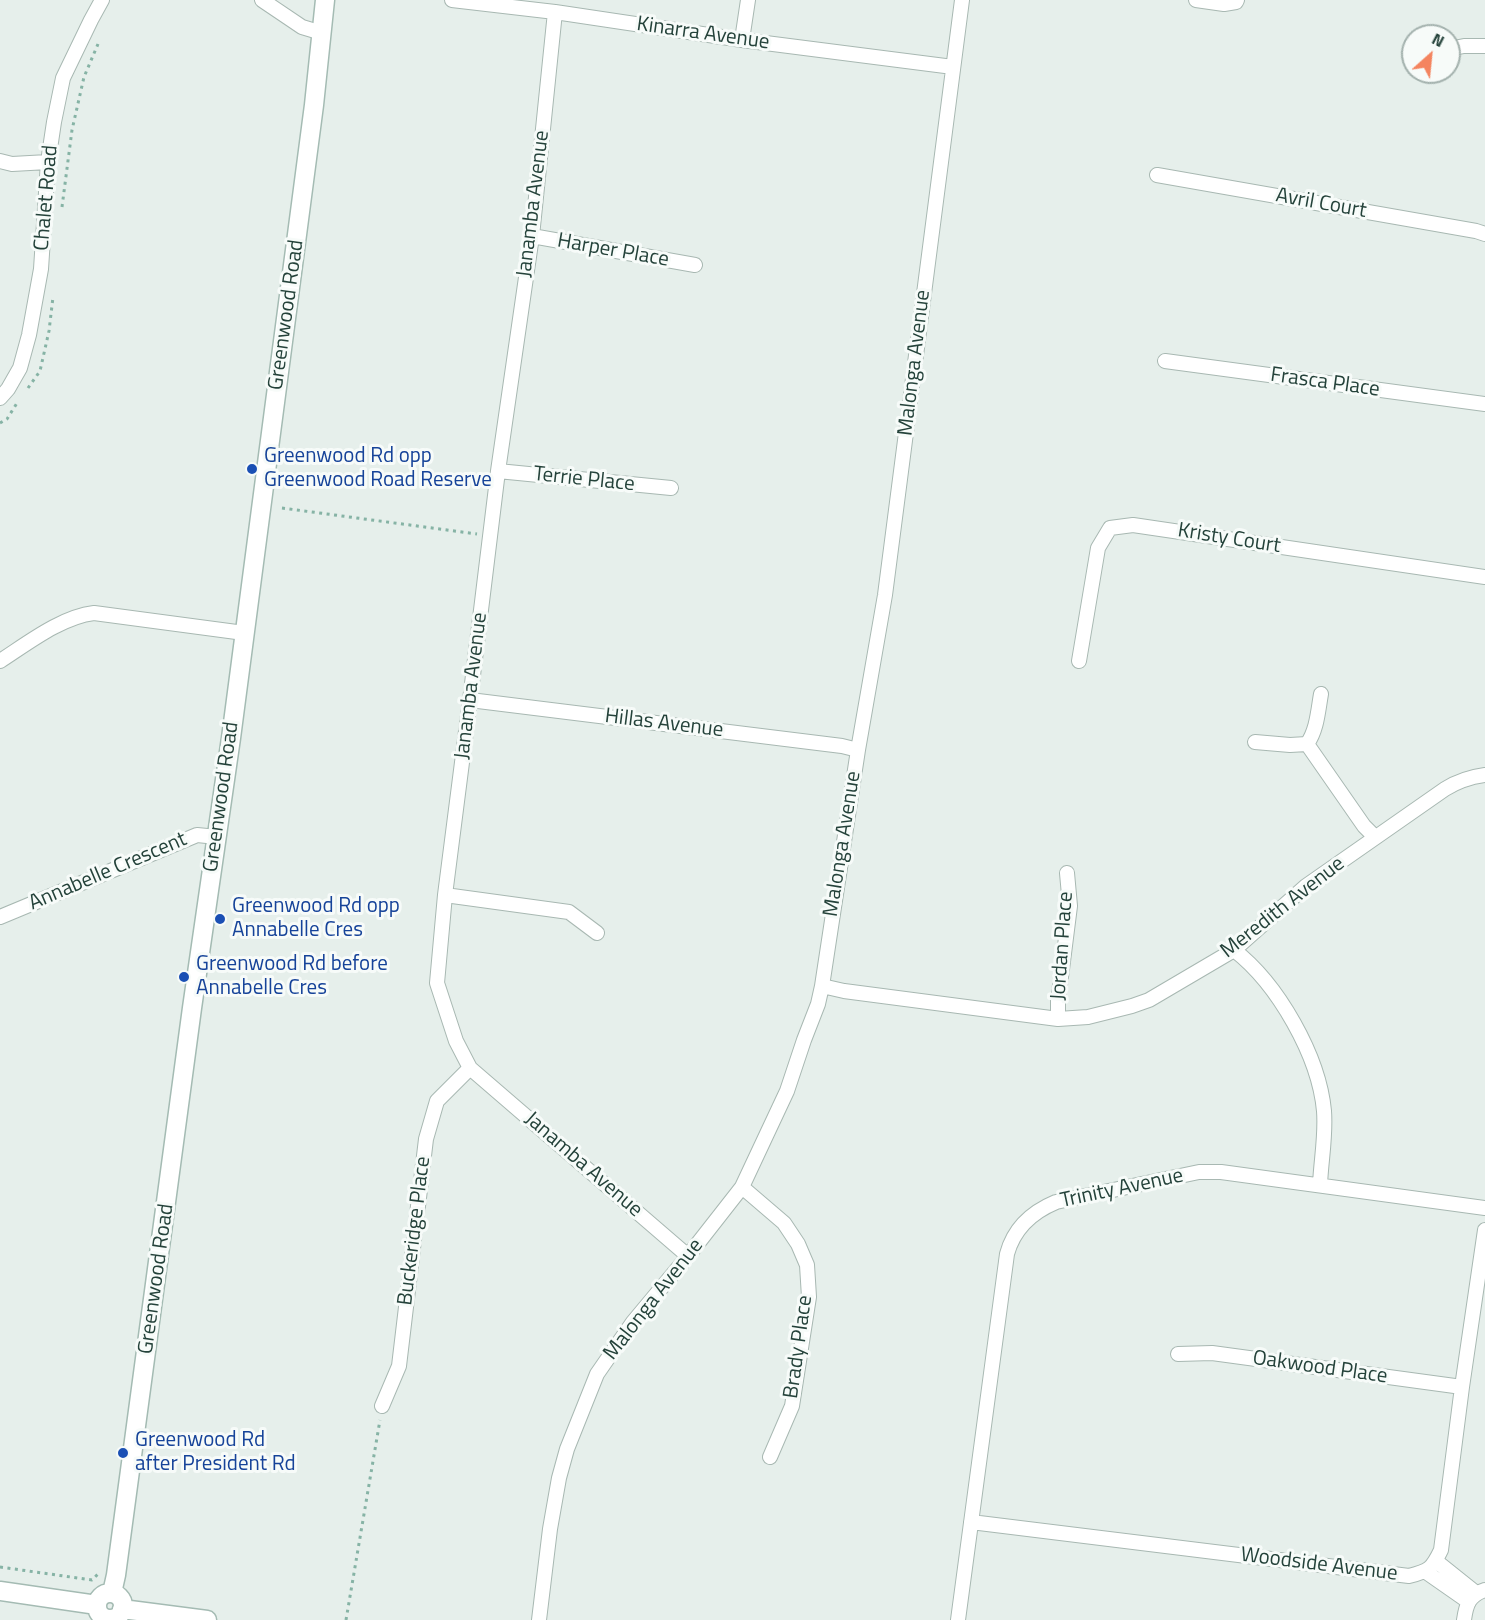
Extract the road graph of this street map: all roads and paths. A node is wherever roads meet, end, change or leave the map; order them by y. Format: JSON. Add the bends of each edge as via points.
{"nodes":[{"id":1,"x":102,"y":0,"type":"edge"},
{"id":2,"x":262,"y":0,"type":"edge"},
{"id":3,"x":325,"y":0,"type":"edge"},
{"id":4,"x":452,"y":0,"type":"edge"},
{"id":5,"x":748,"y":0,"type":"edge"},
{"id":6,"x":962,"y":0,"type":"edge"},
{"id":7,"x":1196,"y":0,"type":"edge"},
{"id":8,"x":1237,"y":0,"type":"edge"},
{"id":9,"x":555,"y":12,"type":"junction"},
{"id":10,"x":322,"y":33,"type":"junction"},
{"id":11,"x":100,"y":38,"type":"dead end"},
{"id":12,"x":742,"y":40,"type":"junction"},
{"id":13,"x":1485,"y":46,"type":"edge"},
{"id":14,"x":1461,"y":47,"type":"edge"},
{"id":15,"x":953,"y":67,"type":"junction"},
{"id":16,"x":0,"y":161,"type":"edge"},
{"id":17,"x":48,"y":162,"type":"junction"},
{"id":18,"x":1157,"y":175,"type":"dead end"},
{"id":19,"x":61,"y":217,"type":"dead end"},
{"id":20,"x":1485,"y":234,"type":"edge"},
{"id":21,"x":532,"y":237,"type":"junction"},
{"id":22,"x":695,"y":265,"type":"dead end"},
{"id":23,"x":53,"y":297,"type":"dead end"},
{"id":24,"x":1165,"y":361,"type":"dead end"},
{"id":25,"x":27,"y":390,"type":"dead end"},
{"id":26,"x":0,"y":398,"type":"edge"},
{"id":27,"x":20,"y":399,"type":"dead end"},
{"id":28,"x":1485,"y":404,"type":"edge"},
{"id":29,"x":0,"y":423,"type":"edge"},
{"id":30,"x":498,"y":471,"type":"junction"},
{"id":31,"x":670,"y":489,"type":"dead end"},
{"id":32,"x":282,"y":508,"type":"dead end"},
{"id":33,"x":490,"y":536,"type":"junction"},
{"id":34,"x":1485,"y":578,"type":"edge"},
{"id":35,"x":244,"y":633,"type":"junction"},
{"id":36,"x":0,"y":661,"type":"edge"},
{"id":37,"x":1079,"y":661,"type":"dead end"},
{"id":38,"x":1321,"y":694,"type":"dead end"},
{"id":39,"x":470,"y":700,"type":"junction"},
{"id":40,"x":1255,"y":742,"type":"dead end"},
{"id":41,"x":1307,"y":744,"type":"junction"},
{"id":42,"x":858,"y":750,"type":"junction"},
{"id":43,"x":1485,"y":775,"type":"edge"},
{"id":44,"x":217,"y":837,"type":"junction"},
{"id":45,"x":1375,"y":837,"type":"junction"},
{"id":46,"x":1067,"y":873,"type":"dead end"},
{"id":47,"x":444,"y":895,"type":"junction"},
{"id":48,"x":0,"y":917,"type":"edge"},
{"id":49,"x":597,"y":933,"type":"dead end"},
{"id":50,"x":1234,"y":950,"type":"junction"},
{"id":51,"x":822,"y":986,"type":"junction"},
{"id":52,"x":1058,"y":1019,"type":"junction"},
{"id":53,"x":470,"y":1068,"type":"junction"},
{"id":54,"x":1320,"y":1185,"type":"junction"},
{"id":55,"x":742,"y":1187,"type":"junction"},
{"id":56,"x":1485,"y":1208,"type":"edge"},
{"id":57,"x":1485,"y":1230,"type":"edge"},
{"id":58,"x":688,"y":1256,"type":"junction"},
{"id":59,"x":1178,"y":1354,"type":"dead end"},
{"id":60,"x":1462,"y":1387,"type":"junction"},
{"id":61,"x":382,"y":1406,"type":"joint"},
{"id":62,"x":770,"y":1457,"type":"dead end"},
{"id":63,"x":971,"y":1522,"type":"junction"},
{"id":64,"x":1436,"y":1561,"type":"junction"},
{"id":65,"x":0,"y":1567,"type":"edge"},
{"id":66,"x":99,"y":1572,"type":"dead end"},
{"id":67,"x":1426,"y":1572,"type":"junction"},
{"id":68,"x":0,"y":1592,"type":"edge"},
{"id":69,"x":112,"y":1593,"type":"junction"},
{"id":70,"x":1476,"y":1595,"type":"edge"},
{"id":71,"x":97,"y":1605,"type":"junction"},
{"id":72,"x":123,"y":1609,"type":"junction"},
{"id":73,"x":207,"y":1620,"type":"edge"},
{"id":74,"x":346,"y":1620,"type":"edge"},
{"id":75,"x":539,"y":1620,"type":"edge"},
{"id":76,"x":958,"y":1620,"type":"edge"},
{"id":77,"x":1464,"y":1620,"type":"edge"}],
"edges":[{"from":1,"to":17,"type":"street","name":"Chalet Road","via":[[63,78]]},
{"from":2,"to":10,"type":"street","via":[[302,27]]},
{"from":3,"to":10,"type":"street","name":"Greenwood Road"},
{"from":4,"to":9,"type":"street","name":"Kinarra Avenue"},
{"from":5,"to":12,"type":"street"},
{"from":6,"to":15,"type":"street","name":"Malonga Avenue"},
{"from":7,"to":8,"type":"street","via":[[1224,4]]},
{"from":9,"to":12,"type":"street","name":"Kinarra Avenue"},
{"from":9,"to":21,"type":"street","name":"Janamba Avenue"},
{"from":10,"to":35,"type":"street","name":"Greenwood Road"},
{"from":11,"to":19,"type":"path","via":[[84,77],[72,130]]},
{"from":12,"to":15,"type":"street","name":"Kinarra Avenue"},
{"from":13,"to":14,"type":"street"},
{"from":15,"to":42,"type":"street","name":"Malonga Avenue","via":[[885,595]]},
{"from":16,"to":17,"type":"street"},
{"from":17,"to":26,"type":"street","name":"Chalet Road","via":[[41,269],[29,335],[20,368]]},
{"from":18,"to":20,"type":"street","name":"Avril Court"},
{"from":21,"to":22,"type":"street","name":"Harper Place"},
{"from":21,"to":30,"type":"street","name":"Janamba Avenue"},
{"from":23,"to":25,"type":"path","via":[[40,371]]},
{"from":24,"to":28,"type":"street","name":"Frasca Place"},
{"from":27,"to":29,"type":"path"},
{"from":30,"to":31,"type":"street","name":"Terrie Place"},
{"from":30,"to":33,"type":"street","name":"Janamba Avenue"},
{"from":32,"to":33,"type":"path"},
{"from":33,"to":39,"type":"street","name":"Janamba Avenue"},
{"from":34,"to":37,"type":"street","name":"Kristy Court","via":[[1133,525],[1110,528],[1098,548]]},
{"from":35,"to":36,"type":"street","via":[[84,614],[67,620]]},
{"from":35,"to":44,"type":"street","name":"Greenwood Road"},
{"from":38,"to":41,"type":"street","via":[[1315,728]]},
{"from":39,"to":42,"type":"street","name":"Hillas Avenue"},
{"from":39,"to":47,"type":"street","name":"Janamba Avenue"},
{"from":40,"to":41,"type":"street"},
{"from":41,"to":45,"type":"street"},
{"from":42,"to":51,"type":"street","name":"Malonga Avenue"},
{"from":43,"to":45,"type":"street","name":"Meredith Avenue","via":[[1458,781]]},
{"from":44,"to":48,"type":"street","name":"Annabelle Crescent","via":[[197,835]]},
{"from":44,"to":69,"type":"street","name":"Greenwood Road"},
{"from":45,"to":50,"type":"street","name":"Meredith Avenue","via":[[1306,886]]},
{"from":46,"to":52,"type":"street","name":"Jordan Place","via":[[1070,906]]},
{"from":47,"to":49,"type":"street","via":[[569,912]]},
{"from":47,"to":53,"type":"street","name":"Janamba Avenue","via":[[437,983],[456,1041]]},
{"from":50,"to":52,"type":"street","name":"Meredith Avenue","via":[[1149,1000],[1088,1017]]},
{"from":50,"to":54,"type":"street","via":[[1249,961],[1274,993],[1313,1062],[1324,1110]]},
{"from":51,"to":52,"type":"street","name":"Meredith Avenue"},
{"from":51,"to":55,"type":"street","name":"Malonga Avenue","via":[[787,1091]]},
{"from":53,"to":58,"type":"street","name":"Janamba Avenue"},
{"from":53,"to":61,"type":"street","name":"Buckeridge Place","via":[[437,1101],[426,1139],[399,1366]]},
{"from":54,"to":56,"type":"street","name":"Trinity Avenue"},
{"from":54,"to":63,"type":"street","name":"Trinity Avenue","via":[[1198,1172],[1056,1202],[1030,1217],[1019,1228],[1007,1254]]},
{"from":55,"to":58,"type":"street","name":"Malonga Avenue"},
{"from":55,"to":62,"type":"street","name":"Brady Place","via":[[784,1222],[807,1265],[809,1297],[792,1406]]},
{"from":57,"to":60,"type":"street","name":"Woodside Avenue"},
{"from":58,"to":75,"type":"street","name":"Malonga Avenue","via":[[609,1356],[582,1410],[559,1478]]},
{"from":59,"to":60,"type":"street","name":"Oakwood Place","via":[[1212,1353]]},
{"from":60,"to":64,"type":"street","name":"Woodside Avenue","via":[[1441,1550]]},
{"from":61,"to":74,"type":"path"},
{"from":63,"to":67,"type":"street","name":"Woodside Avenue","via":[[1409,1576]]},
{"from":63,"to":76,"type":"street","name":"Trinity Avenue"},
{"from":64,"to":67,"type":"street","name":"Woodside Avenue"},
{"from":64,"to":70,"type":"street"},
{"from":65,"to":66,"type":"path","via":[[92,1580]]},
{"from":67,"to":70,"type":"street"},
{"from":68,"to":71,"type":"street"},
{"from":69,"to":71,"type":"street","via":[[103,1595]]},
{"from":69,"to":72,"type":"street","via":[[119,1597]]},
{"from":70,"to":77,"type":"street"},
{"from":71,"to":72,"type":"street","via":[[101,1615],[109,1619]]},
{"from":72,"to":73,"type":"street"}]}
